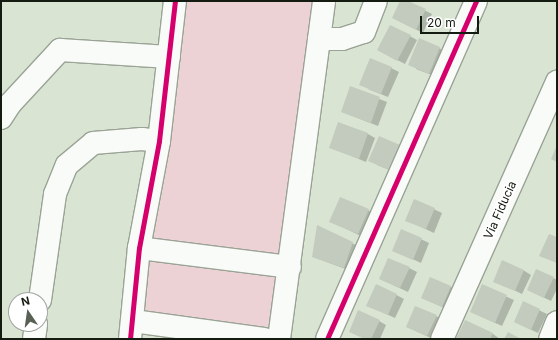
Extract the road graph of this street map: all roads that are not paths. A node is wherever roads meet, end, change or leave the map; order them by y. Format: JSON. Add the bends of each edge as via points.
{"nodes":[{"id":1,"x":175,"y":1,"type":"edge"},
{"id":2,"x":324,"y":1,"type":"edge"},
{"id":3,"x":376,"y":1,"type":"edge"},
{"id":4,"x":476,"y":1,"type":"edge"},
{"id":5,"x":319,"y":39,"type":"junction"},
{"id":6,"x":169,"y":57,"type":"junction"},
{"id":7,"x":557,"y":82,"type":"edge"},
{"id":8,"x":1,"y":118,"type":"edge"},
{"id":9,"x":159,"y":142,"type":"junction"},
{"id":10,"x":139,"y":248,"type":"junction"},
{"id":11,"x":290,"y":267,"type":"junction"},
{"id":12,"x":41,"y":292,"type":"edge"},
{"id":13,"x":557,"y":322,"type":"edge"},
{"id":14,"x":131,"y":330,"type":"edge"},
{"id":15,"x":264,"y":339,"type":"edge"},
{"id":16,"x":279,"y":339,"type":"edge"},
{"id":17,"x":327,"y":339,"type":"edge"},
{"id":18,"x":442,"y":339,"type":"edge"},
{"id":19,"x":550,"y":339,"type":"edge"}],
"edges":[{"from":1,"to":6,"type":"street"},
{"from":2,"to":5,"type":"street"},
{"from":3,"to":5,"type":"street","via":[[364,32],[342,39]]},
{"from":4,"to":17,"type":"street"},
{"from":5,"to":11,"type":"street"},
{"from":6,"to":8,"type":"street","via":[[60,50],[10,104]]},
{"from":6,"to":9,"type":"street"},
{"from":7,"to":18,"type":"street","name":"Via Fiducia"},
{"from":9,"to":10,"type":"street"},
{"from":9,"to":12,"type":"street","via":[[142,138],[93,143],[68,165],[55,194]]},
{"from":10,"to":11,"type":"street"},
{"from":10,"to":14,"type":"street"},
{"from":11,"to":16,"type":"street"},
{"from":13,"to":19,"type":"street"},
{"from":14,"to":15,"type":"street"}]}
